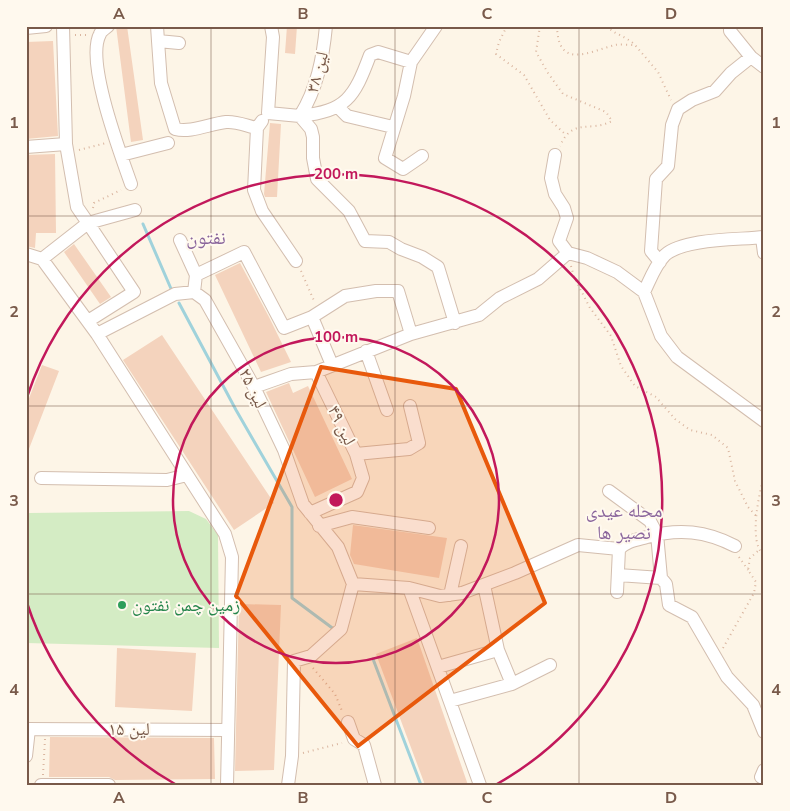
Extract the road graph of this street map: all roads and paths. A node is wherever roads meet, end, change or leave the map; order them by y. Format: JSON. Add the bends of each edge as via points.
{"nodes":[{"id":1,"x":46,"y":26,"type":"edge"},
{"id":2,"x":157,"y":26,"type":"edge"},
{"id":3,"x":271,"y":26,"type":"edge"},
{"id":4,"x":326,"y":26,"type":"edge"},
{"id":5,"x":436,"y":26,"type":"edge"},
{"id":6,"x":507,"y":26,"type":"edge"},
{"id":7,"x":540,"y":26,"type":"edge"},
{"id":8,"x":557,"y":26,"type":"edge"},
{"id":9,"x":607,"y":26,"type":"edge"},
{"id":10,"x":730,"y":26,"type":"edge"},
{"id":11,"x":26,"y":28,"type":"edge"},
{"id":12,"x":104,"y":30,"type":"edge"},
{"id":13,"x":63,"y":31,"type":"edge"},
{"id":14,"x":158,"y":41,"type":"junction"},
{"id":15,"x":179,"y":43,"type":"dead end"},
{"id":16,"x":635,"y":45,"type":"junction"},
{"id":17,"x":752,"y":57,"type":"junction"},
{"id":18,"x":411,"y":62,"type":"junction"},
{"id":19,"x":764,"y":67,"type":"edge"},
{"id":20,"x":338,"y":107,"type":"junction"},
{"id":21,"x":678,"y":109,"type":"junction"},
{"id":22,"x":268,"y":113,"type":"junction"},
{"id":23,"x":300,"y":116,"type":"junction"},
{"id":24,"x":393,"y":127,"type":"junction"},
{"id":25,"x":257,"y":128,"type":"junction"},
{"id":26,"x":565,"y":134,"type":"junction"},
{"id":27,"x":117,"y":141,"type":"junction"},
{"id":28,"x":168,"y":143,"type":"dead end"},
{"id":29,"x":26,"y":147,"type":"edge"},
{"id":30,"x":67,"y":149,"type":"junction"},
{"id":31,"x":121,"y":155,"type":"junction"},
{"id":32,"x":555,"y":155,"type":"joint"},
{"id":33,"x":422,"y":156,"type":"dead end"},
{"id":34,"x":131,"y":184,"type":"joint"},
{"id":35,"x":134,"y":210,"type":"dead end"},
{"id":36,"x":88,"y":223,"type":"junction"},
{"id":37,"x":763,"y":238,"type":"edge"},
{"id":38,"x":180,"y":240,"type":"dead end"},
{"id":39,"x":568,"y":253,"type":"junction"},
{"id":40,"x":26,"y":254,"type":"edge"},
{"id":41,"x":764,"y":254,"type":"edge"},
{"id":42,"x":42,"y":258,"type":"junction"},
{"id":43,"x":296,"y":261,"type":"joint"},
{"id":44,"x":660,"y":262,"type":"junction"},
{"id":45,"x":196,"y":275,"type":"junction"},
{"id":46,"x":194,"y":292,"type":"junction"},
{"id":47,"x":644,"y":292,"type":"junction"},
{"id":48,"x":312,"y":317,"type":"junction"},
{"id":49,"x":88,"y":322,"type":"junction"},
{"id":50,"x":454,"y":324,"type":"junction"},
{"id":51,"x":97,"y":334,"type":"junction"},
{"id":52,"x":411,"y":334,"type":"junction"},
{"id":53,"x":366,"y":352,"type":"junction"},
{"id":54,"x":332,"y":365,"type":"junction"},
{"id":55,"x":316,"y":372,"type":"junction"},
{"id":56,"x":254,"y":387,"type":"junction"},
{"id":57,"x":410,"y":406,"type":"dead end"},
{"id":58,"x":387,"y":410,"type":"dead end"},
{"id":59,"x":764,"y":421,"type":"edge"},
{"id":60,"x":356,"y":454,"type":"junction"},
{"id":61,"x":187,"y":474,"type":"junction"},
{"id":62,"x":764,"y":476,"type":"edge"},
{"id":63,"x":41,"y":478,"type":"dead end"},
{"id":64,"x":609,"y":492,"type":"dead end"},
{"id":65,"x":310,"y":513,"type":"junction"},
{"id":66,"x":758,"y":518,"type":"junction"},
{"id":67,"x":319,"y":526,"type":"junction"},
{"id":68,"x":429,"y":528,"type":"dead end"},
{"id":69,"x":657,"y":534,"type":"junction"},
{"id":70,"x":461,"y":546,"type":"dead end"},
{"id":71,"x":735,"y":546,"type":"joint"},
{"id":72,"x":619,"y":549,"type":"junction"},
{"id":73,"x":758,"y":550,"type":"junction"},
{"id":74,"x":764,"y":556,"type":"edge"},
{"id":75,"x":748,"y":570,"type":"junction"},
{"id":76,"x":618,"y":575,"type":"junction"},
{"id":77,"x":661,"y":578,"type":"junction"},
{"id":78,"x":353,"y":584,"type":"junction"},
{"id":79,"x":484,"y":585,"type":"junction"},
{"id":80,"x":409,"y":588,"type":"junction"},
{"id":81,"x":617,"y":592,"type":"dead end"},
{"id":82,"x":450,"y":595,"type":"junction"},
{"id":83,"x":498,"y":650,"type":"junction"},
{"id":84,"x":311,"y":656,"type":"junction"},
{"id":85,"x":716,"y":659,"type":"junction"},
{"id":86,"x":550,"y":665,"type":"dead end"},
{"id":87,"x":438,"y":667,"type":"junction"},
{"id":88,"x":512,"y":684,"type":"junction"},
{"id":89,"x":450,"y":701,"type":"junction"},
{"id":90,"x":348,"y":722,"type":"joint"},
{"id":91,"x":46,"y":728,"type":"junction"},
{"id":92,"x":28,"y":729,"type":"edge"},
{"id":93,"x":228,"y":730,"type":"junction"},
{"id":94,"x":764,"y":732,"type":"edge"},
{"id":95,"x":354,"y":739,"type":"junction"},
{"id":96,"x":26,"y":756,"type":"edge"},
{"id":97,"x":292,"y":756,"type":"junction"},
{"id":98,"x":42,"y":785,"type":"edge"},
{"id":99,"x":109,"y":785,"type":"edge"},
{"id":100,"x":227,"y":785,"type":"edge"},
{"id":101,"x":288,"y":785,"type":"edge"},
{"id":102,"x":375,"y":785,"type":"edge"},
{"id":103,"x":480,"y":785,"type":"edge"}],
"edges":[{"from":1,"to":11,"type":"street"},
{"from":2,"to":14,"type":"street"},
{"from":3,"to":22,"type":"street"},
{"from":4,"to":23,"type":"street","name":"لین ۳۸","via":[[322,64],[310,99]]},
{"from":5,"to":18,"type":"street"},
{"from":6,"to":26,"type":"path","via":[[496,54],[524,75],[550,120]]},
{"from":7,"to":26,"type":"path","via":[[536,52],[563,94],[606,112],[612,121],[601,127],[578,127]]},
{"from":8,"to":16,"type":"path","via":[[562,51],[574,55],[617,45]]},
{"from":9,"to":16,"type":"path"},
{"from":10,"to":17,"type":"street","via":[[730,31]]},
{"from":12,"to":13,"type":"path"},
{"from":12,"to":27,"type":"street","via":[[96,53],[104,102]]},
{"from":13,"to":30,"type":"street"},
{"from":14,"to":15,"type":"street"},
{"from":14,"to":25,"type":"street","via":[[161,83],[176,129],[185,131],[229,122]]},
{"from":16,"to":21,"type":"path","via":[[658,72]]},
{"from":17,"to":19,"type":"street"},
{"from":17,"to":21,"type":"street","via":[[731,72],[715,92]]},
{"from":18,"to":20,"type":"street","via":[[378,52],[370,55],[362,76]]},
{"from":18,"to":24,"type":"street"},
{"from":20,"to":23,"type":"street","via":[[324,113]]},
{"from":20,"to":24,"type":"street","via":[[347,116]]},
{"from":21,"to":44,"type":"street","via":[[672,125],[668,166],[656,179],[654,192],[651,251]]},
{"from":22,"to":23,"type":"street"},
{"from":22,"to":25,"type":"street"},
{"from":23,"to":50,"type":"street","via":[[314,137],[317,180],[349,211],[365,241],[389,242],[438,267]]},
{"from":24,"to":33,"type":"street","via":[[385,158],[403,169]]},
{"from":25,"to":43,"type":"street","via":[[254,190],[262,211]]},
{"from":26,"to":32,"type":"path"},
{"from":27,"to":30,"type":"path"},
{"from":27,"to":31,"type":"street"},
{"from":28,"to":31,"type":"street"},
{"from":29,"to":30,"type":"street"},
{"from":30,"to":36,"type":"street","via":[[77,208]]},
{"from":31,"to":34,"type":"street"},
{"from":32,"to":39,"type":"street","via":[[550,178],[567,218],[559,241]]},
{"from":34,"to":36,"type":"path","via":[[94,203]]},
{"from":35,"to":36,"type":"street"},
{"from":36,"to":42,"type":"street"},
{"from":36,"to":49,"type":"street","via":[[134,292]]},
{"from":37,"to":41,"type":"street"},
{"from":37,"to":44,"type":"street","via":[[685,245]]},
{"from":38,"to":45,"type":"street"},
{"from":39,"to":47,"type":"street","via":[[617,272]]},
{"from":39,"to":50,"type":"street","via":[[538,279],[500,298],[479,315]]},
{"from":39,"to":66,"type":"path","via":[[574,277],[590,308],[611,336],[621,366],[636,386],[656,397],[674,419],[690,430],[712,435],[728,448],[735,481],[748,507]]},
{"from":40,"to":42,"type":"street"},
{"from":42,"to":49,"type":"street"},
{"from":43,"to":48,"type":"path","via":[[311,290],[315,305]]},
{"from":44,"to":47,"type":"street"},
{"from":45,"to":46,"type":"street"},
{"from":45,"to":48,"type":"street","via":[[244,252],[284,328]]},
{"from":46,"to":51,"type":"street","via":[[175,294]]},
{"from":46,"to":56,"type":"street","name":"لین ۲۵","via":[[205,300]]},
{"from":47,"to":59,"type":"street","via":[[661,336],[677,357]]},
{"from":48,"to":52,"type":"street","via":[[345,296],[398,291]]},
{"from":48,"to":54,"type":"street"},
{"from":49,"to":51,"type":"street"},
{"from":50,"to":52,"type":"street"},
{"from":51,"to":61,"type":"street"},
{"from":52,"to":53,"type":"street"},
{"from":53,"to":54,"type":"street"},
{"from":53,"to":58,"type":"street"},
{"from":54,"to":55,"type":"street"},
{"from":55,"to":56,"type":"street","via":[[291,374]]},
{"from":55,"to":60,"type":"street","name":"لین ۴۹"},
{"from":56,"to":65,"type":"street","name":"لین ۲۵","via":[[284,450],[303,504]]},
{"from":57,"to":60,"type":"street","via":[[420,443],[408,449]]},
{"from":60,"to":65,"type":"street","name":"لین ۴۹","via":[[363,478],[357,492]]},
{"from":61,"to":63,"type":"street","via":[[167,480]]},
{"from":61,"to":93,"type":"street","via":[[225,534],[232,557]]},
{"from":62,"to":66,"type":"path","via":[[758,496]]},
{"from":64,"to":69,"type":"street","via":[[650,521]]},
{"from":65,"to":67,"type":"street","name":"لین ۲۵"},
{"from":66,"to":73,"type":"path"},
{"from":67,"to":68,"type":"street","via":[[352,517]]},
{"from":67,"to":78,"type":"street","name":"لین ۲۵","via":[[338,547]]},
{"from":69,"to":71,"type":"street","via":[[694,532],[716,536]]},
{"from":69,"to":72,"type":"street","via":[[627,542]]},
{"from":69,"to":77,"type":"street"},
{"from":70,"to":82,"type":"street"},
{"from":71,"to":75,"type":"path"},
{"from":72,"to":76,"type":"street"},
{"from":72,"to":79,"type":"street","via":[[578,545]]},
{"from":73,"to":74,"type":"path"},
{"from":73,"to":75,"type":"path","via":[[750,558]]},
{"from":75,"to":85,"type":"path","via":[[756,582],[754,593]]},
{"from":76,"to":77,"type":"street"},
{"from":76,"to":81,"type":"street"},
{"from":77,"to":85,"type":"street","via":[[666,584],[668,605],[692,617]]},
{"from":78,"to":80,"type":"street"},
{"from":78,"to":84,"type":"street","via":[[341,629]]},
{"from":79,"to":82,"type":"street"},
{"from":79,"to":83,"type":"street"},
{"from":80,"to":82,"type":"street","via":[[440,596]]},
{"from":80,"to":87,"type":"street"},
{"from":83,"to":87,"type":"street"},
{"from":83,"to":88,"type":"street"},
{"from":84,"to":90,"type":"path","via":[[311,666],[335,694]]},
{"from":84,"to":97,"type":"street","via":[[294,661]]},
{"from":85,"to":94,"type":"street","via":[[727,677],[754,705]]},
{"from":86,"to":88,"type":"street"},
{"from":87,"to":89,"type":"street"},
{"from":88,"to":89,"type":"street"},
{"from":89,"to":103,"type":"street"},
{"from":90,"to":95,"type":"street"},
{"from":91,"to":92,"type":"street","name":"لین ۱۵"},
{"from":91,"to":93,"type":"street","name":"لین ۱۵"},
{"from":91,"to":98,"type":"path"},
{"from":92,"to":96,"type":"street"},
{"from":93,"to":100,"type":"street"},
{"from":95,"to":97,"type":"path"},
{"from":95,"to":102,"type":"street","via":[[364,745]]},
{"from":97,"to":101,"type":"street"},
{"from":98,"to":99,"type":"street"}]}
